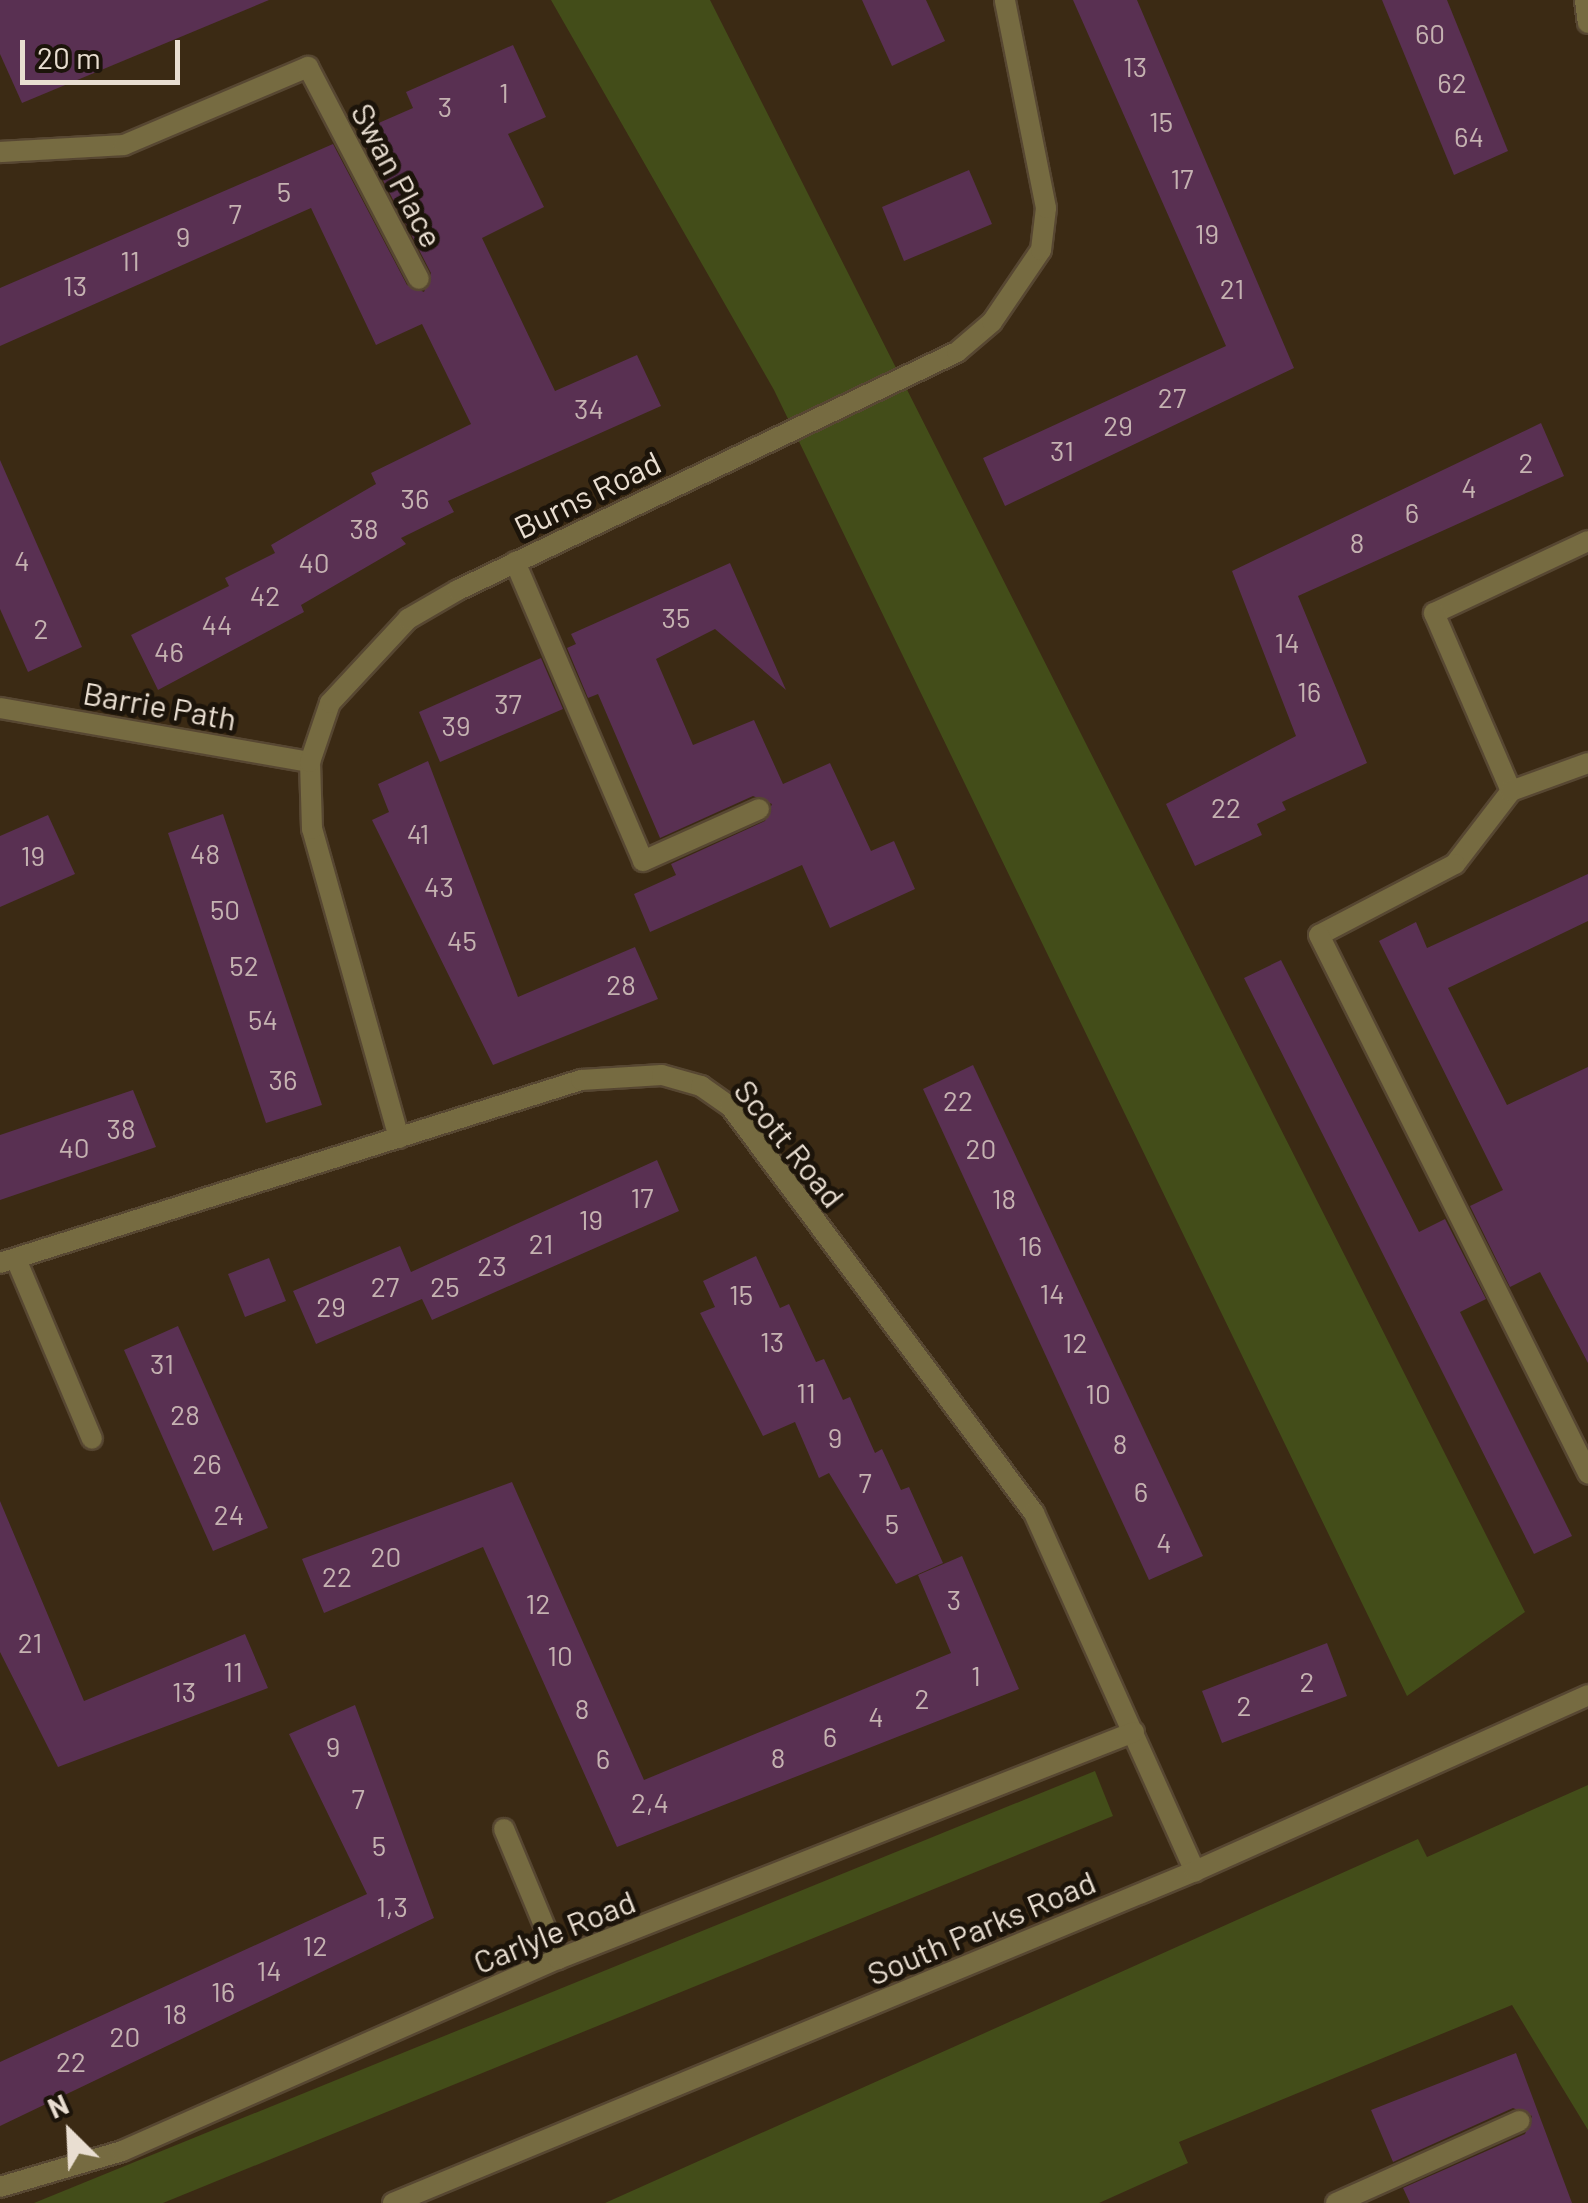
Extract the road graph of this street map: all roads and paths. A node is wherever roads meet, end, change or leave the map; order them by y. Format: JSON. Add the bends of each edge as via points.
{"nodes":[{"id":1,"x":1006,"y":0,"type":"edge"},
{"id":2,"x":1585,"y":0,"type":"edge"},
{"id":3,"x":1588,"y":22,"type":"edge"},
{"id":4,"x":0,"y":152,"type":"edge"},
{"id":5,"x":418,"y":280,"type":"dead end"},
{"id":6,"x":1588,"y":541,"type":"edge"},
{"id":7,"x":515,"y":562,"type":"junction"},
{"id":8,"x":0,"y":708,"type":"edge"},
{"id":9,"x":310,"y":762,"type":"junction"},
{"id":10,"x":1588,"y":763,"type":"edge"},
{"id":11,"x":1511,"y":791,"type":"junction"},
{"id":12,"x":759,"y":809,"type":"dead end"},
{"id":13,"x":399,"y":1138,"type":"junction"},
{"id":14,"x":8,"y":1261,"type":"edge"},
{"id":15,"x":92,"y":1439,"type":"dead end"},
{"id":16,"x":1588,"y":1473,"type":"edge"},
{"id":17,"x":1588,"y":1696,"type":"edge"},
{"id":18,"x":1134,"y":1732,"type":"junction"},
{"id":19,"x":504,"y":1829,"type":"dead end"},
{"id":20,"x":1195,"y":1870,"type":"junction"},
{"id":21,"x":558,"y":1959,"type":"junction"},
{"id":22,"x":1519,"y":2121,"type":"dead end"},
{"id":23,"x":0,"y":2187,"type":"edge"},
{"id":24,"x":393,"y":2203,"type":"edge"},
{"id":25,"x":1336,"y":2203,"type":"edge"}],
"edges":[{"from":1,"to":7,"type":"street","name":"Burns Road","via":[[1046,208],[1041,250],[992,322],[957,352]]},
{"from":2,"to":3,"type":"street"},
{"from":4,"to":5,"type":"street","name":"Swan Place","via":[[124,145],[308,67]]},
{"from":6,"to":11,"type":"street","via":[[1434,613]]},
{"from":7,"to":9,"type":"street","name":"Burns Road","via":[[408,619],[380,646],[330,703]]},
{"from":7,"to":12,"type":"street","via":[[643,860]]},
{"from":8,"to":9,"type":"street","name":"Barrie Path"},
{"from":9,"to":13,"type":"street","name":"Burns Road","via":[[320,869]]},
{"from":10,"to":11,"type":"street"},
{"from":11,"to":16,"type":"street","via":[[1455,864],[1319,935]]},
{"from":13,"to":14,"type":"street","name":"Scott Road"},
{"from":13,"to":18,"type":"street","name":"Scott Road","via":[[622,1075],[702,1086],[730,1106],[1034,1512]]},
{"from":14,"to":15,"type":"street"},
{"from":17,"to":20,"type":"street","name":"South Parks Road"},
{"from":18,"to":20,"type":"street","name":"Scott Road"},
{"from":18,"to":21,"type":"street","name":"Carlyle Road"},
{"from":19,"to":21,"type":"street"},
{"from":20,"to":24,"type":"street","name":"South Parks Road"},
{"from":21,"to":23,"type":"street","name":"Carlyle Road","via":[[122,2151]]},
{"from":22,"to":25,"type":"street"}]}
